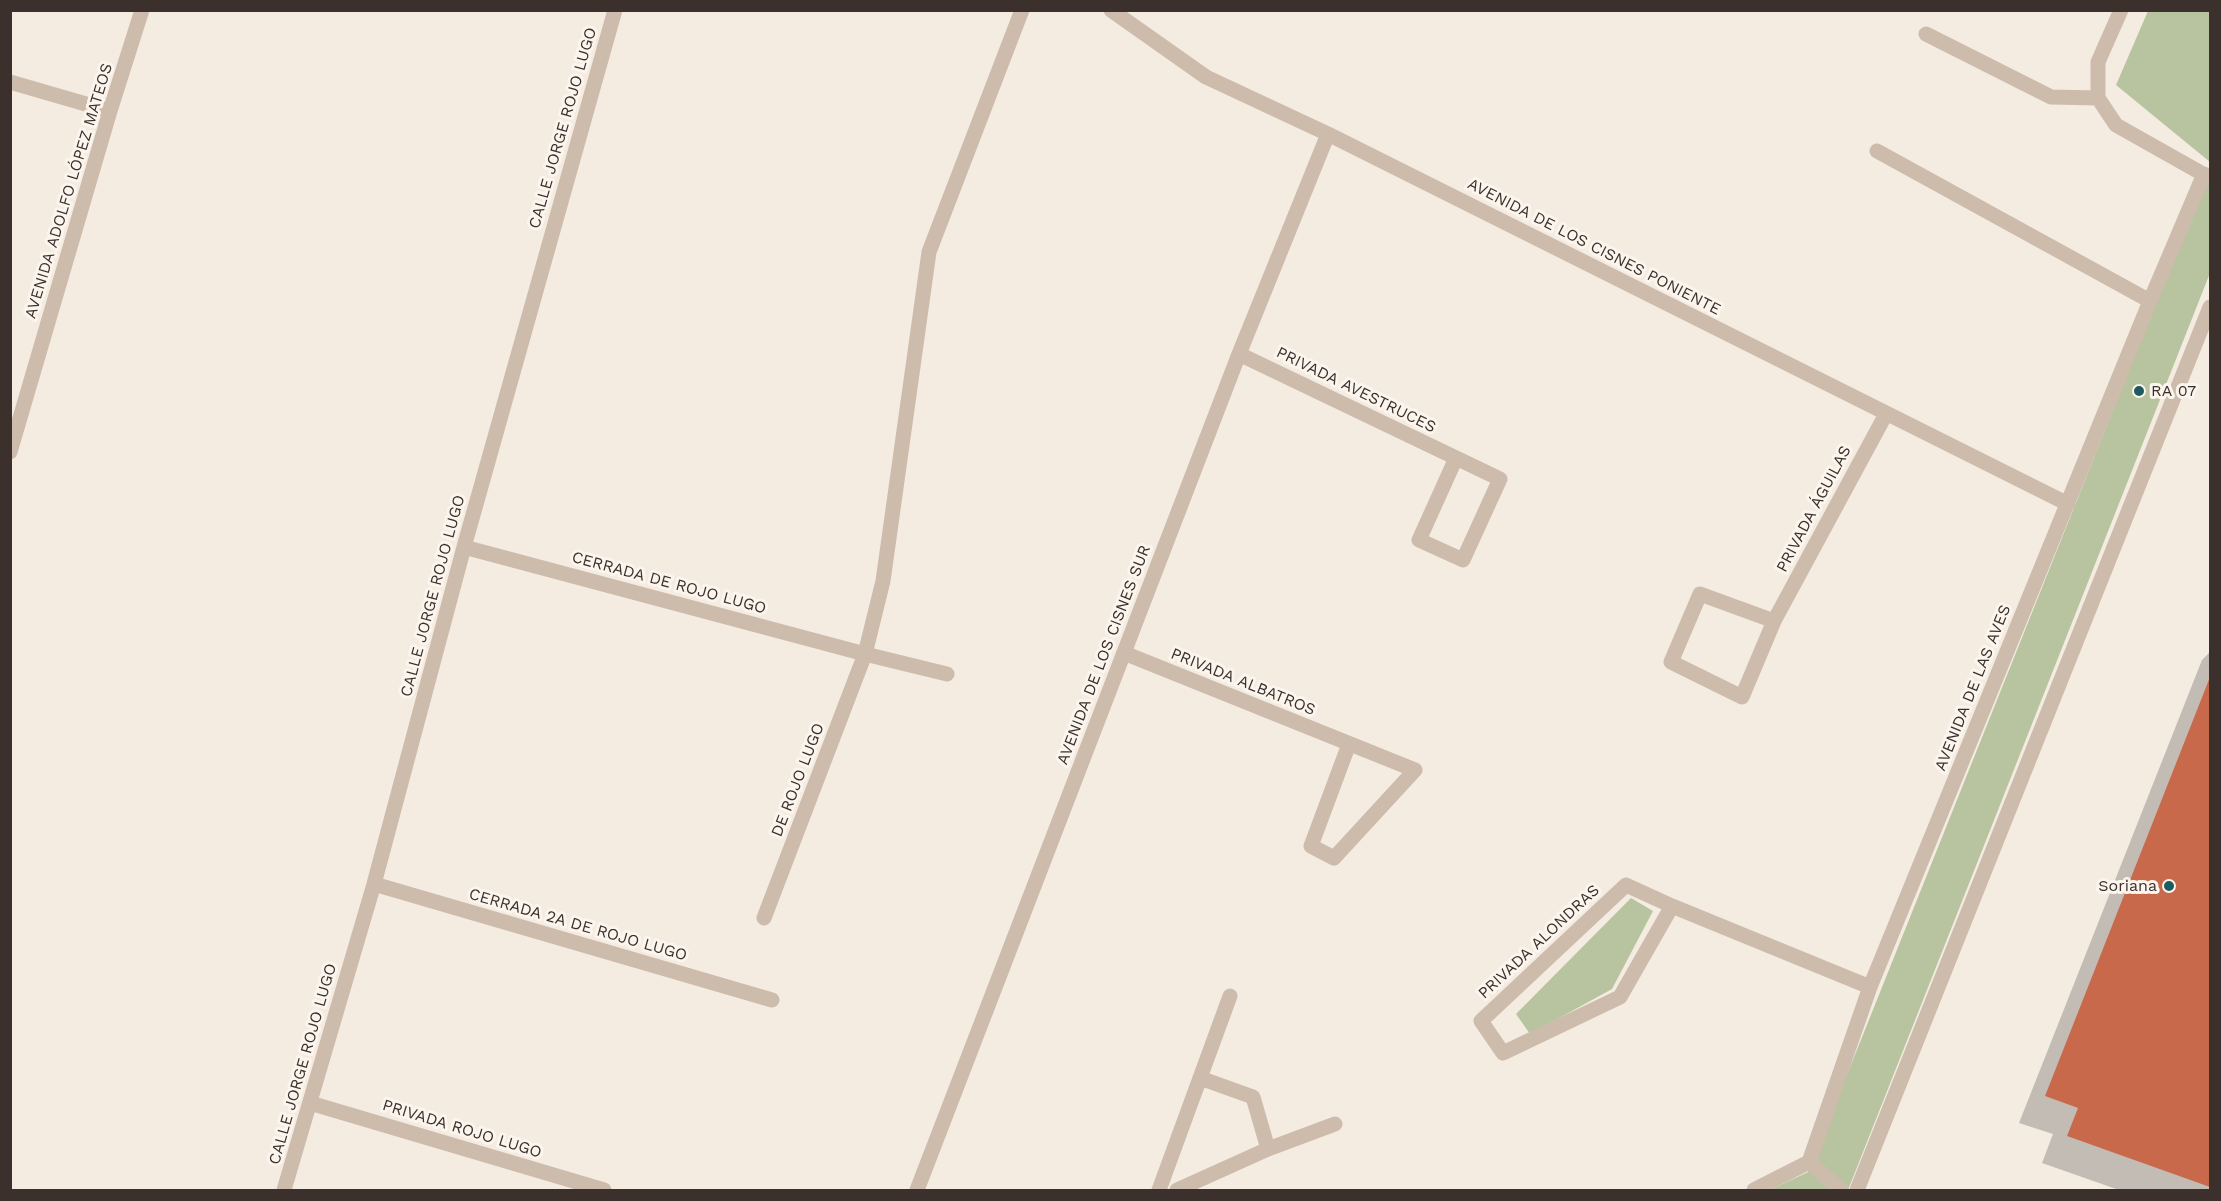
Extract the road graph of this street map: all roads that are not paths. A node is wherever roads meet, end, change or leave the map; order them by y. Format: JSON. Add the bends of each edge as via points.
{"nodes":[{"id":1,"x":142,"y":10,"type":"edge"},
{"id":2,"x":615,"y":10,"type":"edge"},
{"id":3,"x":1022,"y":10,"type":"edge"},
{"id":4,"x":1111,"y":10,"type":"edge"},
{"id":5,"x":2121,"y":10,"type":"edge"},
{"id":6,"x":1926,"y":34,"type":"dead end"},
{"id":7,"x":10,"y":82,"type":"edge"},
{"id":8,"x":2098,"y":98,"type":"junction"},
{"id":9,"x":110,"y":111,"type":"junction"},
{"id":10,"x":1328,"y":134,"type":"junction"},
{"id":11,"x":1877,"y":151,"type":"dead end"},
{"id":12,"x":2207,"y":176,"type":"edge"},
{"id":13,"x":2150,"y":301,"type":"junction"},
{"id":14,"x":2211,"y":307,"type":"edge"},
{"id":15,"x":1239,"y":354,"type":"junction"},
{"id":16,"x":1886,"y":414,"type":"junction"},
{"id":17,"x":10,"y":452,"type":"edge"},
{"id":18,"x":1456,"y":458,"type":"junction"},
{"id":19,"x":2068,"y":504,"type":"junction"},
{"id":20,"x":464,"y":546,"type":"junction"},
{"id":21,"x":1774,"y":621,"type":"junction"},
{"id":22,"x":1124,"y":653,"type":"junction"},
{"id":23,"x":865,"y":654,"type":"junction"},
{"id":24,"x":947,"y":674,"type":"dead end"},
{"id":25,"x":1348,"y":744,"type":"junction"},
{"id":26,"x":374,"y":884,"type":"junction"},
{"id":27,"x":1672,"y":906,"type":"junction"},
{"id":28,"x":765,"y":918,"type":"dead end"},
{"id":29,"x":1870,"y":987,"type":"junction"},
{"id":30,"x":1230,"y":996,"type":"dead end"},
{"id":31,"x":772,"y":1000,"type":"dead end"},
{"id":32,"x":1200,"y":1078,"type":"junction"},
{"id":33,"x":310,"y":1102,"type":"junction"},
{"id":34,"x":1335,"y":1124,"type":"dead end"},
{"id":35,"x":1268,"y":1149,"type":"junction"},
{"id":36,"x":1809,"y":1162,"type":"junction"},
{"id":37,"x":284,"y":1191,"type":"edge"},
{"id":38,"x":604,"y":1191,"type":"edge"},
{"id":39,"x":917,"y":1191,"type":"edge"},
{"id":40,"x":1159,"y":1191,"type":"edge"},
{"id":41,"x":1177,"y":1191,"type":"edge"},
{"id":42,"x":1754,"y":1191,"type":"edge"},
{"id":43,"x":1841,"y":1191,"type":"edge"},
{"id":44,"x":1857,"y":1191,"type":"edge"}],
"edges":[{"from":1,"to":9,"type":"street","name":"AVENIDA ADOLFO LÓPEZ MATEOS"},
{"from":2,"to":20,"type":"street","name":"CALLE JORGE ROJO LUGO"},
{"from":3,"to":23,"type":"street","name":"DE ROJO LUGO","via":[[929,252],[883,581]]},
{"from":4,"to":10,"type":"street","name":"AVENIDA DE LOS CISNES PONIENTE","via":[[1206,77]]},
{"from":5,"to":8,"type":"street","via":[[2098,62]]},
{"from":6,"to":8,"type":"street","via":[[2051,97]]},
{"from":7,"to":9,"type":"street"},
{"from":8,"to":12,"type":"street","name":"AVENIDA DE LAS AVES","via":[[2116,125]]},
{"from":9,"to":17,"type":"street","name":"AVENIDA ADOLFO LÓPEZ MATEOS"},
{"from":10,"to":15,"type":"street","name":"AVENIDA DE LOS CISNES SUR"},
{"from":10,"to":16,"type":"street","name":"AVENIDA DE LOS CISNES PONIENTE"},
{"from":11,"to":13,"type":"street"},
{"from":12,"to":13,"type":"street","name":"AVENIDA DE LAS AVES"},
{"from":13,"to":19,"type":"street","name":"AVENIDA DE LAS AVES"},
{"from":14,"to":44,"type":"street"},
{"from":15,"to":18,"type":"street","name":"PRIVADA AVESTRUCES"},
{"from":15,"to":22,"type":"street","name":"AVENIDA DE LOS CISNES SUR"},
{"from":16,"to":19,"type":"street","name":"AVENIDA DE LOS CISNES PONIENTE"},
{"from":16,"to":21,"type":"street","name":"PRIVADA ÁGUILAS"},
{"from":18,"to":18,"type":"street","name":"PRIVADA AVESTRUCES","via":[[1419,540],[1463,560],[1500,479]]},
{"from":19,"to":29,"type":"street","name":"AVENIDA DE LAS AVES"},
{"from":20,"to":23,"type":"street","name":"CERRADA DE ROJO LUGO"},
{"from":20,"to":26,"type":"street","name":"CALLE JORGE ROJO LUGO"},
{"from":21,"to":21,"type":"street","name":"PRIVADA ÁGUILAS","via":[[1742,697],[1671,662],[1700,594]]},
{"from":22,"to":25,"type":"street","name":"PRIVADA ALBATROS"},
{"from":22,"to":39,"type":"street","name":"AVENIDA DE LOS CISNES SUR"},
{"from":23,"to":24,"type":"street","name":"CERRADA DE ROJO LUGO"},
{"from":23,"to":28,"type":"street","name":"DE ROJO LUGO"},
{"from":25,"to":25,"type":"street","name":"PRIVADA ALBATROS","via":[[1415,770],[1334,858],[1311,846]]},
{"from":26,"to":31,"type":"street","name":"CERRADA 2A DE ROJO LUGO"},
{"from":26,"to":33,"type":"street","name":"CALLE JORGE ROJO LUGO"},
{"from":27,"to":27,"type":"street","name":"PRIVADA ALONDRAS","via":[[1626,885],[1481,1021],[1503,1053],[1620,997]]},
{"from":27,"to":29,"type":"street","name":"PRIVADA ALONDRAS"},
{"from":29,"to":36,"type":"street","name":"AVENIDA DE LAS AVES"},
{"from":30,"to":32,"type":"street"},
{"from":32,"to":35,"type":"street","via":[[1252,1097]]},
{"from":32,"to":40,"type":"street"},
{"from":33,"to":37,"type":"street","name":"CALLE JORGE ROJO LUGO"},
{"from":33,"to":38,"type":"street","name":"PRIVADA ROJO LUGO"},
{"from":34,"to":35,"type":"street"},
{"from":35,"to":41,"type":"street"},
{"from":36,"to":42,"type":"street"},
{"from":36,"to":43,"type":"street"}]}
